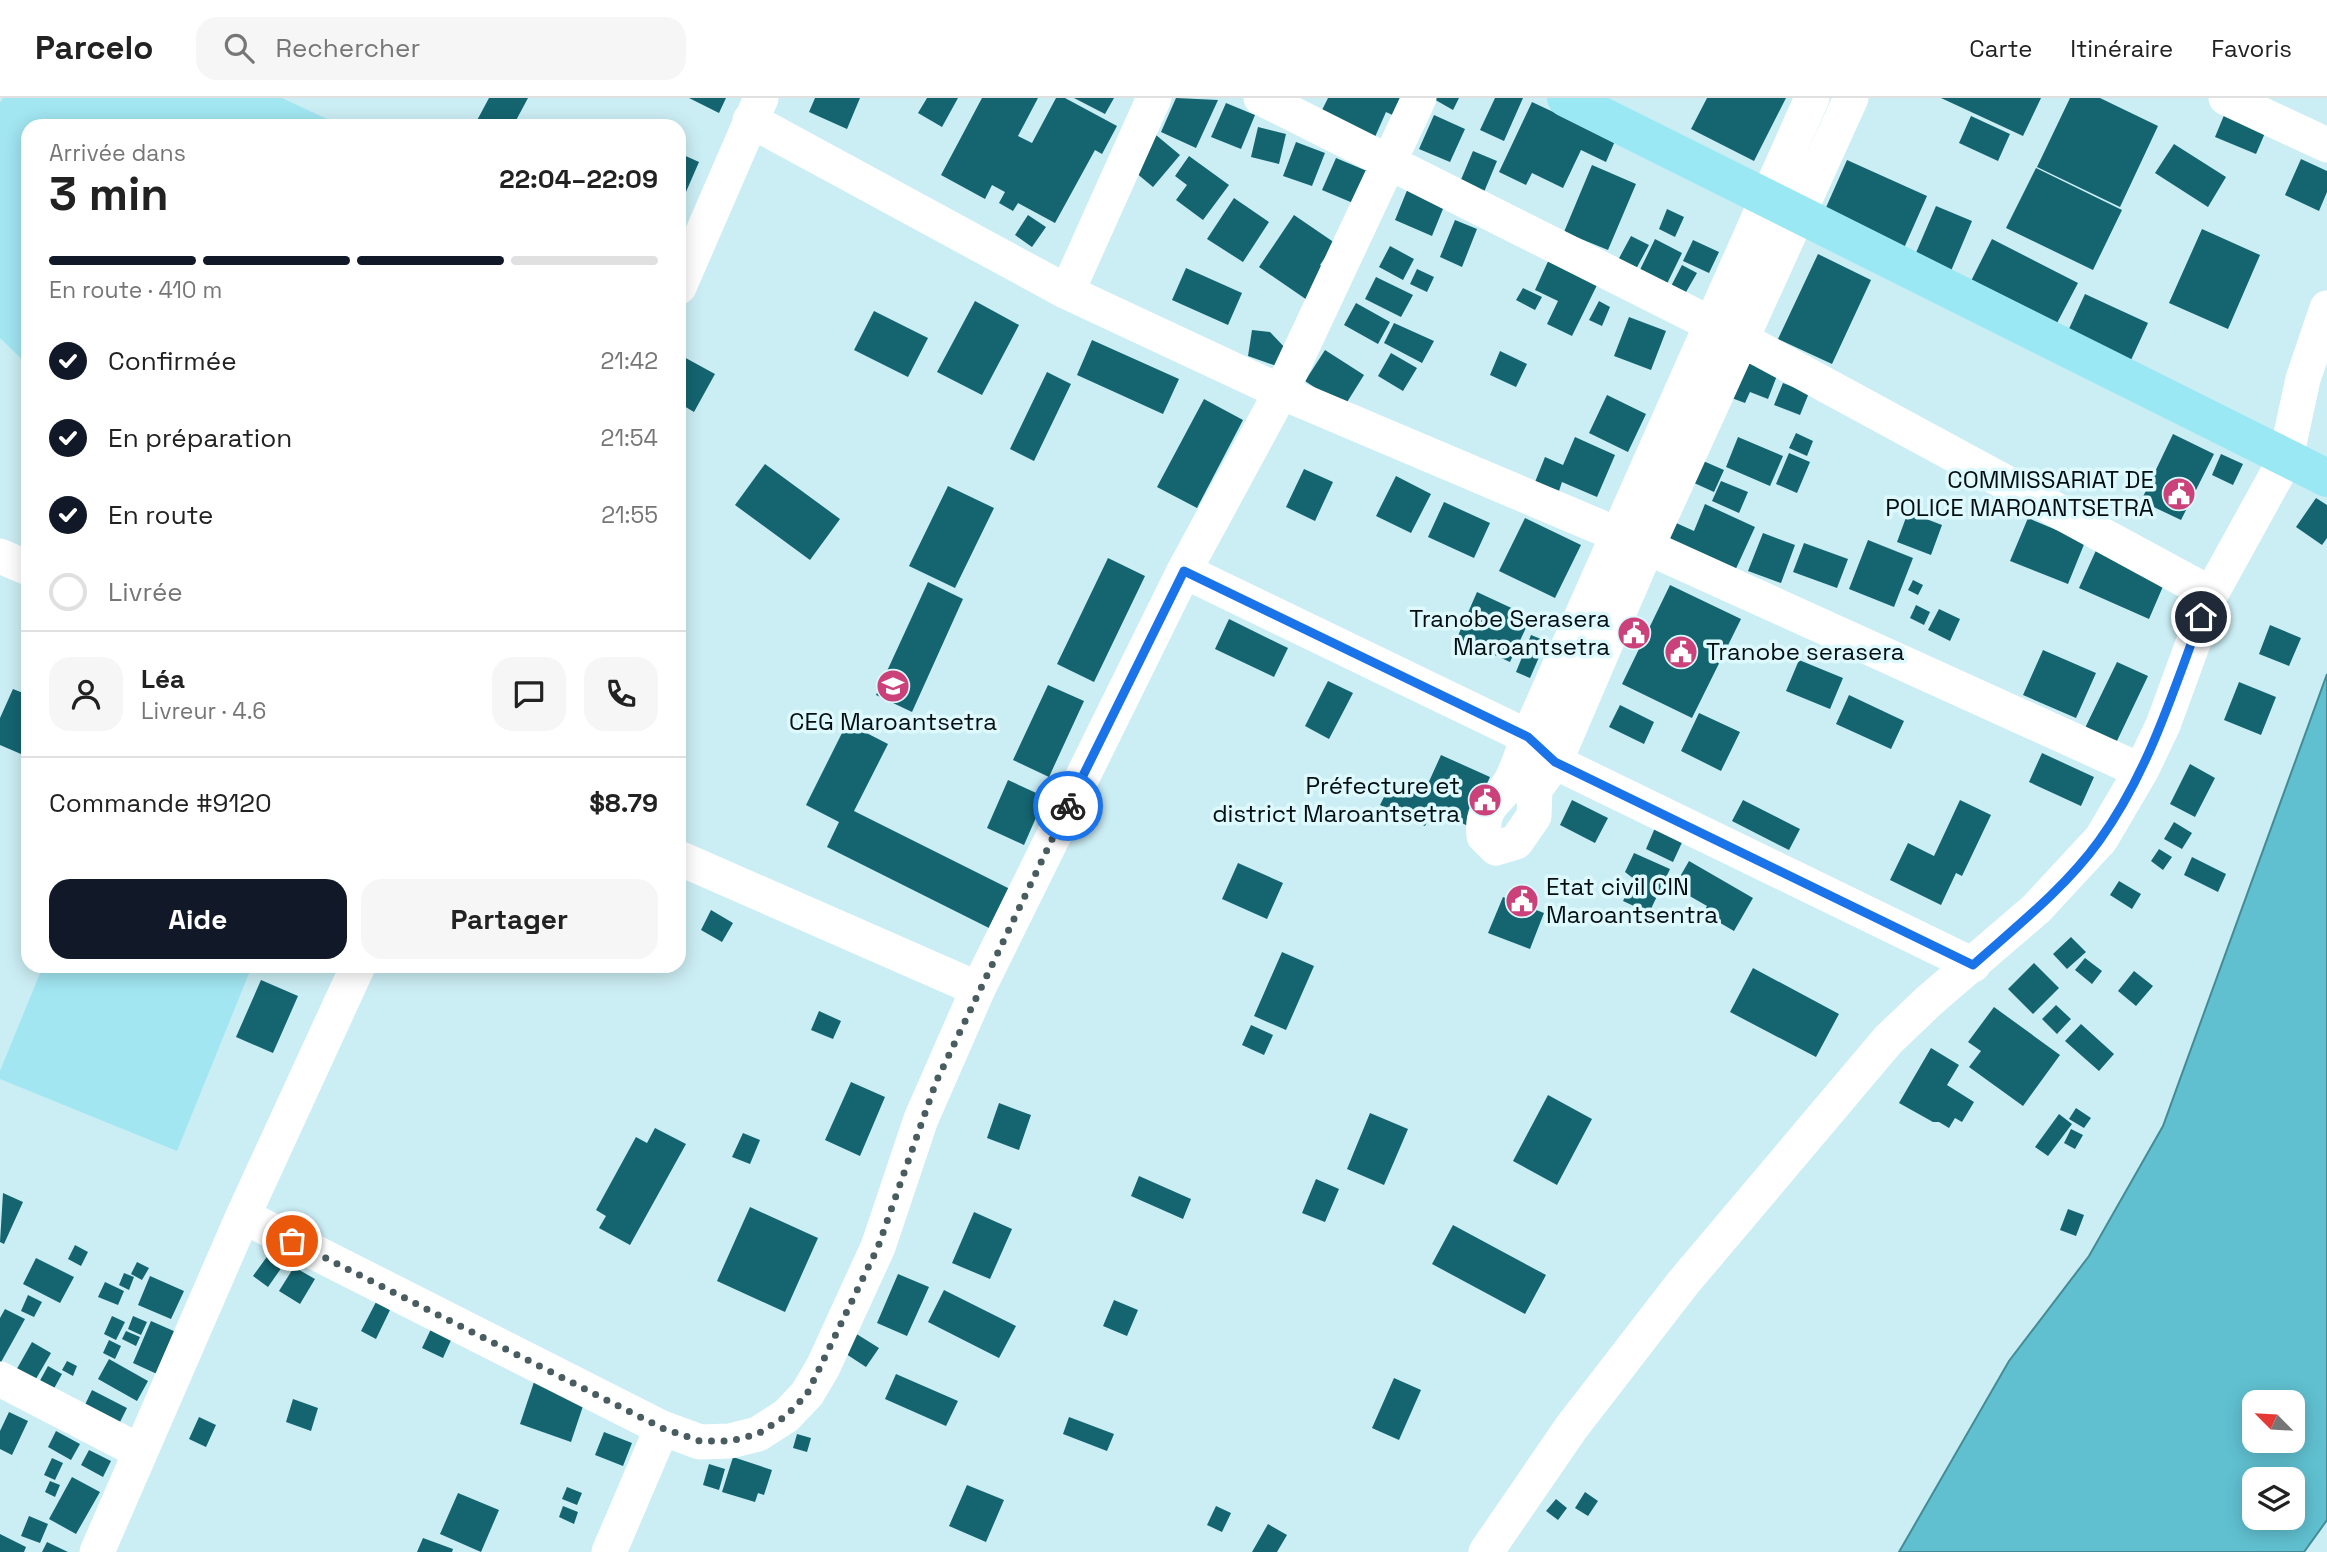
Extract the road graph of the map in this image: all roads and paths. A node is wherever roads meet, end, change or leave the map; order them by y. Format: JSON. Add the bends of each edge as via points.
{"nodes":[{"id":1,"x":1154,"y":98,"type":"edge"},
{"id":2,"x":1261,"y":98,"type":"edge"},
{"id":3,"x":1419,"y":98,"type":"edge"},
{"id":4,"x":1566,"y":98,"type":"edge"},
{"id":5,"x":1812,"y":98,"type":"edge"},
{"id":6,"x":1851,"y":98,"type":"edge"},
{"id":7,"x":2226,"y":98,"type":"edge"},
{"id":8,"x":755,"y":109,"type":"edge"},
{"id":9,"x":2327,"y":145,"type":"edge"},
{"id":10,"x":1391,"y":161,"type":"junction"},
{"id":11,"x":1784,"y":206,"type":"junction"},
{"id":12,"x":686,"y":271,"type":"edge"},
{"id":13,"x":1067,"y":292,"type":"junction"},
{"id":14,"x":2327,"y":308,"type":"edge"},
{"id":15,"x":1726,"y":332,"type":"junction"},
{"id":16,"x":1281,"y":392,"type":"junction"},
{"id":17,"x":2286,"y":458,"type":"junction"},
{"id":18,"x":2327,"y":478,"type":"edge"},
{"id":19,"x":1632,"y":541,"type":"junction"},
{"id":20,"x":0,"y":556,"type":"edge"},
{"id":21,"x":21,"y":565,"type":"edge"},
{"id":22,"x":1184,"y":571,"type":"junction"},
{"id":23,"x":2211,"y":594,"type":"junction"},
{"id":24,"x":1528,"y":737,"type":"junction"},
{"id":25,"x":1555,"y":762,"type":"junction"},
{"id":26,"x":2141,"y":771,"type":"junction"},
{"id":27,"x":686,"y":861,"type":"edge"},
{"id":28,"x":1973,"y":965,"type":"junction"},
{"id":29,"x":355,"y":973,"type":"edge"},
{"id":30,"x":978,"y":989,"type":"junction"},
{"id":31,"x":243,"y":1216,"type":"junction"},
{"id":32,"x":0,"y":1379,"type":"edge"},
{"id":33,"x":662,"y":1428,"type":"junction"},
{"id":34,"x":139,"y":1451,"type":"junction"},
{"id":35,"x":97,"y":1552,"type":"edge"},
{"id":36,"x":609,"y":1552,"type":"edge"},
{"id":37,"x":1486,"y":1552,"type":"edge"}],
"edges":[{"from":1,"to":13,"type":"street"},
{"from":2,"to":10,"type":"street"},
{"from":3,"to":10,"type":"street"},
{"from":4,"to":11,"type":"main road"},
{"from":5,"to":11,"type":"street"},
{"from":6,"to":11,"type":"street"},
{"from":7,"to":9,"type":"street"},
{"from":8,"to":12,"type":"street"},
{"from":8,"to":13,"type":"street"},
{"from":10,"to":15,"type":"street"},
{"from":10,"to":16,"type":"street"},
{"from":11,"to":15,"type":"street"},
{"from":11,"to":17,"type":"main road"},
{"from":13,"to":16,"type":"street"},
{"from":14,"to":17,"type":"street","via":[[2303,379]]},
{"from":15,"to":19,"type":"street"},
{"from":15,"to":23,"type":"street"},
{"from":16,"to":19,"type":"street"},
{"from":16,"to":22,"type":"street"},
{"from":17,"to":18,"type":"main road"},
{"from":17,"to":23,"type":"street"},
{"from":19,"to":24,"type":"street"},
{"from":19,"to":25,"type":"street"},
{"from":19,"to":26,"type":"street"},
{"from":20,"to":21,"type":"street"},
{"from":22,"to":24,"type":"street"},
{"from":22,"to":30,"type":"street"},
{"from":23,"to":26,"type":"street"},
{"from":24,"to":25,"type":"street"},
{"from":24,"to":25,"type":"street","via":[[1511,782],[1485,819],[1486,842],[1503,848],[1521,838],[1534,816],[1535,789]]},
{"from":25,"to":28,"type":"street"},
{"from":26,"to":28,"type":"street","via":[[2082,863]]},
{"from":27,"to":30,"type":"street"},
{"from":28,"to":37,"type":"street","via":[[1888,1040],[1683,1283],[1572,1428]]},
{"from":29,"to":31,"type":"street"},
{"from":30,"to":33,"type":"street","via":[[921,1119],[878,1247],[807,1394],[786,1416],[758,1434],[730,1441],[700,1441]]},
{"from":31,"to":33,"type":"street"},
{"from":31,"to":34,"type":"street"},
{"from":32,"to":34,"type":"street"},
{"from":33,"to":36,"type":"street"},
{"from":34,"to":35,"type":"street"}]}
